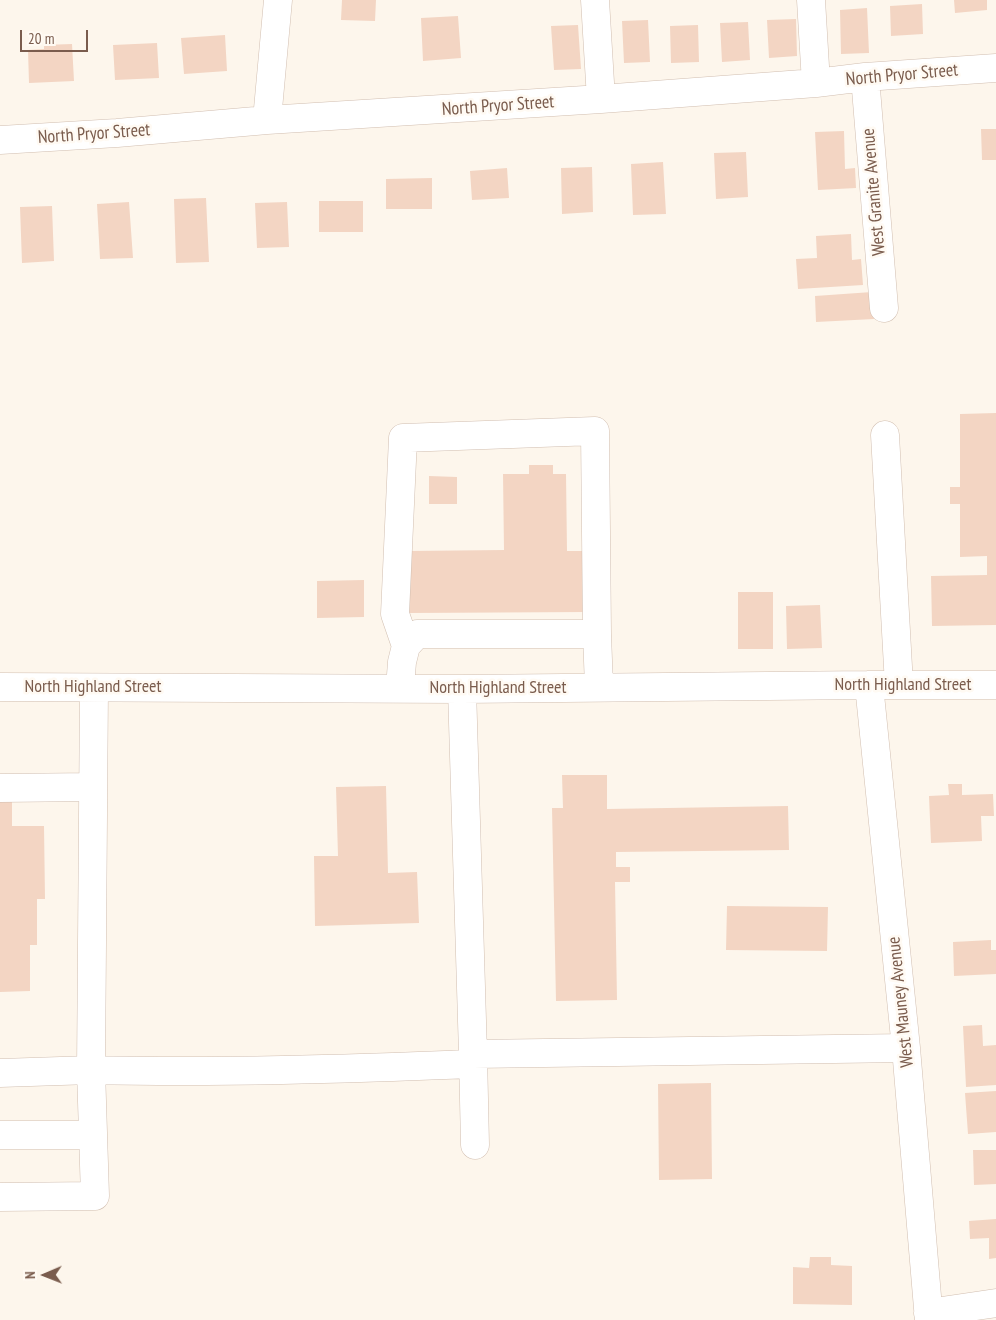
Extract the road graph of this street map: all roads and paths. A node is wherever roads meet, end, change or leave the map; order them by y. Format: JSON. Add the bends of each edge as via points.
{"nodes":[{"id":1,"x":278,"y":0,"type":"edge"},
{"id":2,"x":595,"y":0,"type":"edge"},
{"id":3,"x":811,"y":0,"type":"edge"},
{"id":4,"x":996,"y":68,"type":"edge"},
{"id":5,"x":864,"y":77,"type":"junction"},
{"id":6,"x":816,"y":83,"type":"junction"},
{"id":7,"x":601,"y":99,"type":"junction"},
{"id":8,"x":267,"y":120,"type":"junction"},
{"id":9,"x":0,"y":140,"type":"edge"},
{"id":10,"x":884,"y":308,"type":"dead end"},
{"id":11,"x":886,"y":435,"type":"dead end"},
{"id":12,"x":597,"y":634,"type":"junction"},
{"id":13,"x":406,"y":646,"type":"junction"},
{"id":14,"x":870,"y":685,"type":"junction"},
{"id":15,"x":899,"y":685,"type":"junction"},
{"id":16,"x":996,"y":685,"type":"edge"},
{"id":17,"x":0,"y":687,"type":"edge"},
{"id":18,"x":600,"y":687,"type":"junction"},
{"id":19,"x":94,"y":688,"type":"junction"},
{"id":20,"x":400,"y":688,"type":"junction"},
{"id":21,"x":462,"y":689,"type":"junction"},
{"id":22,"x":93,"y":787,"type":"junction"},
{"id":23,"x":0,"y":788,"type":"edge"},
{"id":24,"x":906,"y":1048,"type":"junction"},
{"id":25,"x":473,"y":1059,"type":"junction"},
{"id":26,"x":91,"y":1070,"type":"junction"},
{"id":27,"x":0,"y":1073,"type":"edge"},
{"id":28,"x":0,"y":1135,"type":"edge"},
{"id":29,"x":92,"y":1136,"type":"junction"},
{"id":30,"x":475,"y":1145,"type":"dead end"},
{"id":31,"x":0,"y":1197,"type":"edge"},
{"id":32,"x":996,"y":1303,"type":"edge"},
{"id":33,"x":928,"y":1316,"type":"edge"}],
"edges":[{"from":1,"to":8,"type":"street"},
{"from":2,"to":7,"type":"street"},
{"from":3,"to":6,"type":"street"},
{"from":4,"to":5,"type":"street","name":"North Pryor Street"},
{"from":5,"to":6,"type":"street","name":"North Pryor Street"},
{"from":5,"to":10,"type":"street","name":"West Granite Avenue"},
{"from":6,"to":7,"type":"street","name":"North Pryor Street"},
{"from":7,"to":8,"type":"street","name":"North Pryor Street"},
{"from":8,"to":9,"type":"street","name":"North Pryor Street"},
{"from":11,"to":15,"type":"street"},
{"from":12,"to":13,"type":"street","via":[[417,634]]},
{"from":12,"to":13,"type":"street","via":[[595,431],[403,438],[395,614]]},
{"from":12,"to":18,"type":"street"},
{"from":13,"to":20,"type":"street"},
{"from":14,"to":15,"type":"street","name":"North Highland Street"},
{"from":14,"to":18,"type":"street","name":"North Highland Street"},
{"from":14,"to":24,"type":"street","name":"West Mauney Avenue"},
{"from":15,"to":16,"type":"street","name":"North Highland Street"},
{"from":17,"to":19,"type":"street","name":"North Highland Street"},
{"from":18,"to":21,"type":"street","name":"North Highland Street"},
{"from":19,"to":20,"type":"street","name":"North Highland Street"},
{"from":19,"to":22,"type":"street"},
{"from":20,"to":21,"type":"street","name":"North Highland Street"},
{"from":21,"to":25,"type":"street"},
{"from":22,"to":23,"type":"street"},
{"from":22,"to":26,"type":"street"},
{"from":24,"to":25,"type":"street"},
{"from":24,"to":33,"type":"street","name":"West Mauney Avenue"},
{"from":25,"to":26,"type":"street","via":[[357,1069]]},
{"from":25,"to":30,"type":"street"},
{"from":26,"to":27,"type":"street"},
{"from":26,"to":29,"type":"street"},
{"from":28,"to":29,"type":"street"},
{"from":29,"to":31,"type":"street","via":[[95,1196]]},
{"from":32,"to":33,"type":"street"}]}
